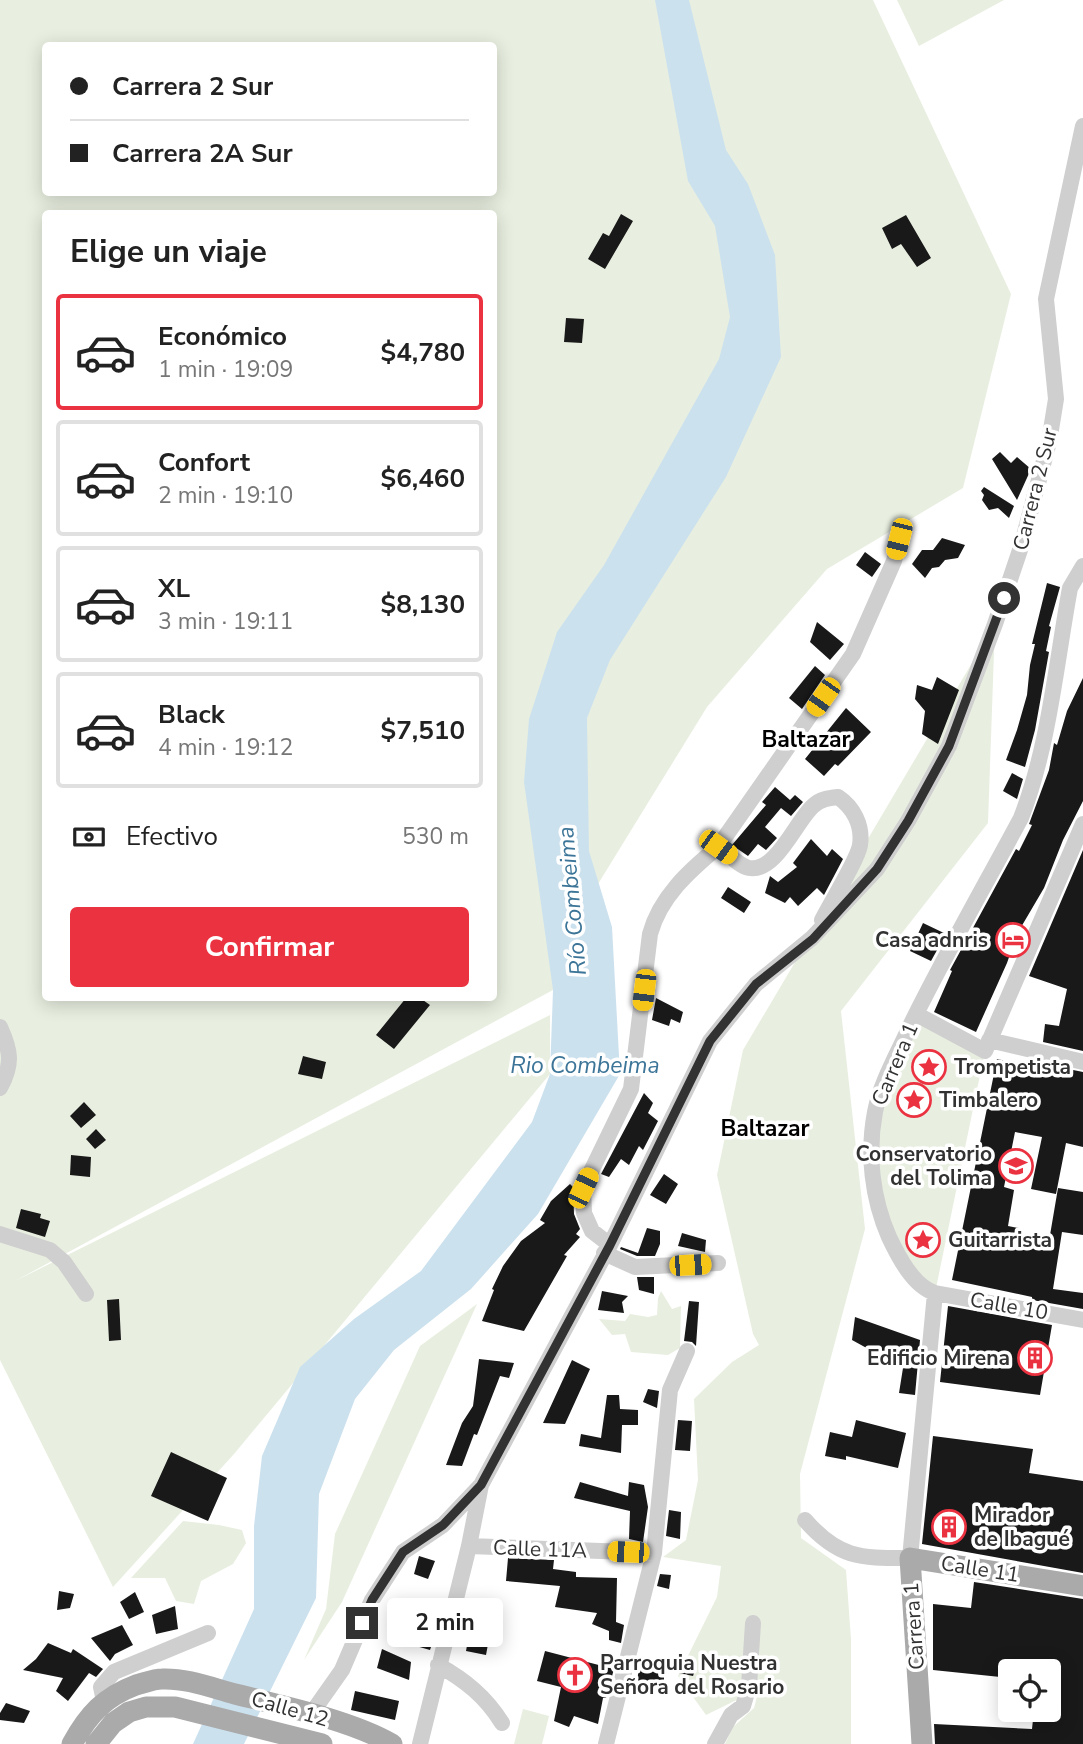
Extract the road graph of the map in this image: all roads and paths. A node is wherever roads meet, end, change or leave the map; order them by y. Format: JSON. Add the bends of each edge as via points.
{"nodes":[{"id":1,"x":1083,"y":126,"type":"edge"},
{"id":2,"x":904,"y":530,"type":"dead end"},
{"id":3,"x":1083,"y":566,"type":"edge"},
{"id":4,"x":1081,"y":834,"type":"edge"},
{"id":5,"x":718,"y":847,"type":"junction"},
{"id":6,"x":813,"y":939,"type":"junction"},
{"id":7,"x":916,"y":1014,"type":"junction"},
{"id":8,"x":0,"y":1027,"type":"edge"},
{"id":9,"x":987,"y":1046,"type":"junction"},
{"id":10,"x":1083,"y":1062,"type":"edge"},
{"id":11,"x":0,"y":1087,"type":"edge"},
{"id":12,"x":0,"y":1234,"type":"edge"},
{"id":13,"x":607,"y":1249,"type":"junction"},
{"id":14,"x":718,"y":1263,"type":"dead end"},
{"id":15,"x":935,"y":1293,"type":"junction"},
{"id":16,"x":86,"y":1294,"type":"dead end"},
{"id":17,"x":1083,"y":1320,"type":"edge"},
{"id":18,"x":687,"y":1351,"type":"dead end"},
{"id":19,"x":481,"y":1485,"type":"junction"},
{"id":20,"x":805,"y":1520,"type":"dead end"},
{"id":21,"x":469,"y":1546,"type":"junction"},
{"id":22,"x":654,"y":1553,"type":"junction"},
{"id":23,"x":910,"y":1558,"type":"junction"},
{"id":24,"x":1083,"y":1586,"type":"edge"},
{"id":25,"x":753,"y":1623,"type":"dead end"},
{"id":26,"x":208,"y":1633,"type":"dead end"},
{"id":27,"x":438,"y":1665,"type":"junction"},
{"id":28,"x":104,"y":1701,"type":"junction"},
{"id":29,"x":307,"y":1713,"type":"junction"},
{"id":30,"x":502,"y":1723,"type":"dead end"},
{"id":31,"x":72,"y":1744,"type":"edge"},
{"id":32,"x":96,"y":1744,"type":"edge"},
{"id":33,"x":322,"y":1744,"type":"edge"},
{"id":34,"x":392,"y":1744,"type":"edge"},
{"id":35,"x":420,"y":1744,"type":"edge"},
{"id":36,"x":606,"y":1744,"type":"edge"},
{"id":37,"x":715,"y":1744,"type":"edge"},
{"id":38,"x":922,"y":1744,"type":"edge"}],
"edges":[{"from":1,"to":6,"type":"street","name":"Carrera 2 Sur","via":[[1046,299],[1056,399],[1017,560],[949,746],[926,789],[877,869]]},
{"from":2,"to":5,"type":"street","via":[[853,654]]},
{"from":3,"to":7,"type":"street","name":"Carrera 1","via":[[1070,588],[1040,754],[1021,818]]},
{"from":4,"to":9,"type":"street"},
{"from":5,"to":6,"type":"street","via":[[748,868],[760,867],[773,859],[812,806],[838,797],[849,804],[859,826],[860,846]]},
{"from":5,"to":13,"type":"street","via":[[688,871],[654,918],[631,1089],[583,1188],[584,1213]]},
{"from":6,"to":13,"type":"street","name":"Carrera 2 Sur","via":[[756,984],[710,1041]]},
{"from":7,"to":9,"type":"street"},
{"from":7,"to":15,"type":"street","name":"Carrera 1","via":[[879,1096],[872,1130],[872,1177],[893,1246],[925,1289]]},
{"from":8,"to":11,"type":"street","via":[[9,1049],[9,1071]]},
{"from":9,"to":10,"type":"street"},
{"from":12,"to":16,"type":"street","via":[[50,1250]]},
{"from":13,"to":14,"type":"street","via":[[635,1267]]},
{"from":13,"to":19,"type":"street","name":"Carrera 2 Sur"},
{"from":15,"to":17,"type":"street","name":"Calle 10"},
{"from":15,"to":23,"type":"street","name":"Carrera 1"},
{"from":18,"to":22,"type":"street","via":[[670,1390]]},
{"from":19,"to":21,"type":"street","name":"Carrera 2 Sur"},
{"from":19,"to":29,"type":"street","via":[[443,1525],[403,1552],[372,1600],[342,1670]]},
{"from":20,"to":23,"type":"street","name":"Calle 11","via":[[840,1550],[862,1557]]},
{"from":21,"to":22,"type":"street","name":"Calle 11A"},
{"from":21,"to":27,"type":"street","name":"Carrera 2 Sur"},
{"from":22,"to":36,"type":"street"},
{"from":23,"to":24,"type":"main road","name":"Calle 11"},
{"from":23,"to":38,"type":"main road","name":"Carrera 1"},
{"from":25,"to":37,"type":"street","via":[[749,1686],[743,1706],[731,1715]]},
{"from":26,"to":28,"type":"street","via":[[114,1672],[101,1687]]},
{"from":27,"to":30,"type":"street","via":[[465,1680]]},
{"from":27,"to":35,"type":"street","name":"Carrera 2 Sur"},
{"from":28,"to":29,"type":"main road","name":"Calle 12","via":[[122,1690],[161,1679]]},
{"from":28,"to":31,"type":"main road"},
{"from":29,"to":34,"type":"main road","name":"Calle 12"},
{"from":32,"to":33,"type":"main road","name":"Calle 12","via":[[113,1723],[146,1707],[175,1707]]}]}
